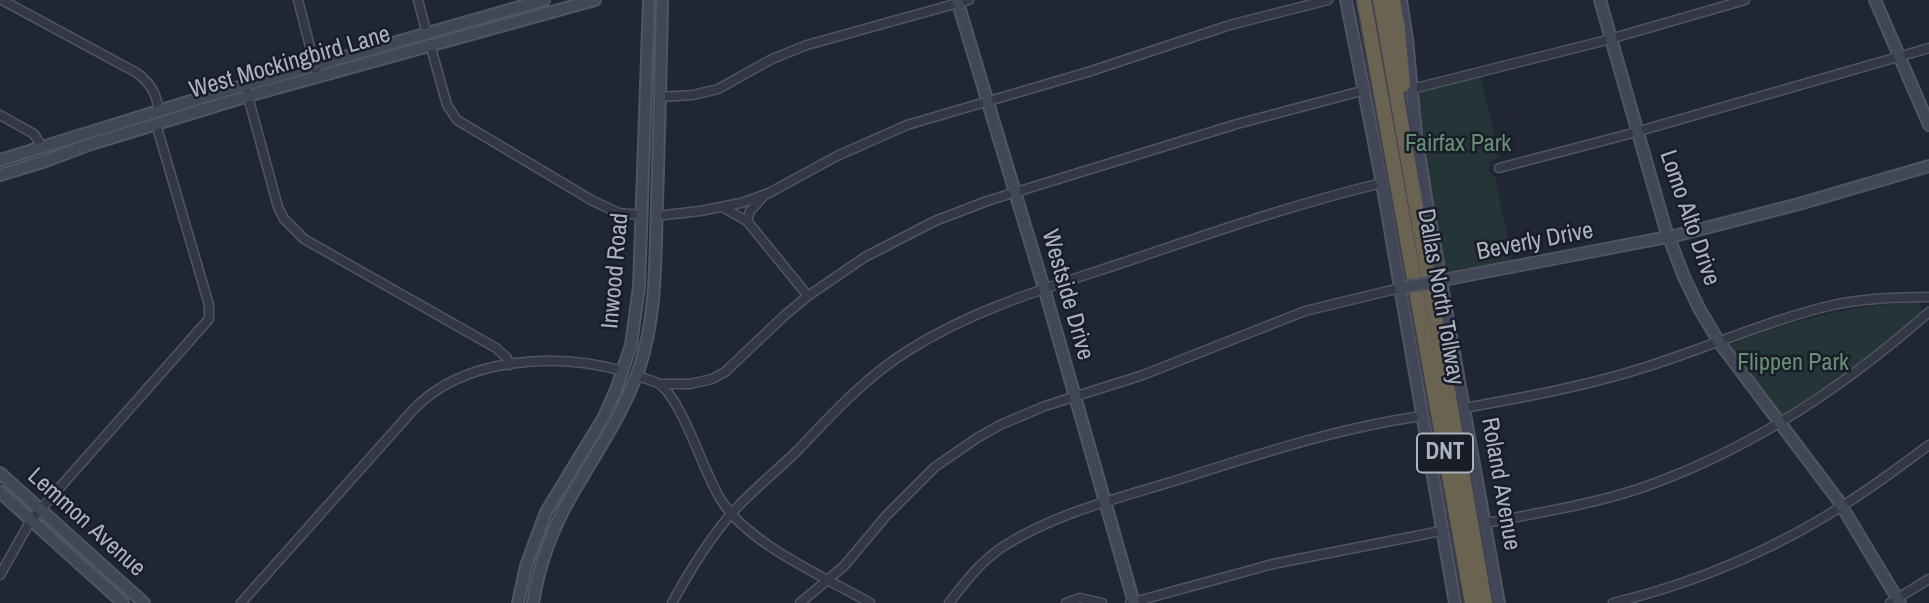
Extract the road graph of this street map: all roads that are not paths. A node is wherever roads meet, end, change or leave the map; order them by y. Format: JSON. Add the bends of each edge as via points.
{"nodes":[{"id":1,"x":2,"y":0,"type":"edge"},
{"id":2,"x":298,"y":0,"type":"edge"},
{"id":3,"x":418,"y":0,"type":"edge"},
{"id":4,"x":595,"y":0,"type":"edge"},
{"id":5,"x":649,"y":0,"type":"edge"},
{"id":6,"x":662,"y":0,"type":"edge"},
{"id":7,"x":1328,"y":0,"type":"edge"},
{"id":8,"x":1346,"y":0,"type":"edge"},
{"id":9,"x":1354,"y":0,"type":"edge"},
{"id":10,"x":1364,"y":0,"type":"edge"},
{"id":11,"x":1380,"y":0,"type":"edge"},
{"id":12,"x":1393,"y":0,"type":"edge"},
{"id":13,"x":1401,"y":0,"type":"edge"},
{"id":14,"x":1600,"y":0,"type":"edge"},
{"id":15,"x":1745,"y":0,"type":"edge"},
{"id":16,"x":1875,"y":0,"type":"edge"},
{"id":17,"x":538,"y":1,"type":"edge"},
{"id":18,"x":961,"y":1,"type":"edge"},
{"id":19,"x":539,"y":15,"type":"junction"},
{"id":20,"x":1611,"y":38,"type":"junction"},
{"id":21,"x":428,"y":39,"type":"junction"},
{"id":22,"x":1929,"y":48,"type":"edge"},
{"id":23,"x":1898,"y":57,"type":"junction"},
{"id":24,"x":316,"y":70,"type":"junction"},
{"id":25,"x":1412,"y":89,"type":"junction"},
{"id":26,"x":246,"y":90,"type":"junction"},
{"id":27,"x":1365,"y":90,"type":"junction"},
{"id":28,"x":1380,"y":96,"type":"junction"},
{"id":29,"x":660,"y":97,"type":"junction"},
{"id":30,"x":987,"y":102,"type":"junction"},
{"id":31,"x":158,"y":111,"type":"junction"},
{"id":32,"x":0,"y":115,"type":"edge"},
{"id":33,"x":156,"y":124,"type":"junction"},
{"id":34,"x":1929,"y":125,"type":"edge"},
{"id":35,"x":1637,"y":131,"type":"junction"},
{"id":36,"x":1406,"y":145,"type":"junction"},
{"id":37,"x":42,"y":147,"type":"junction"},
{"id":38,"x":1,"y":160,"type":"edge"},
{"id":39,"x":1929,"y":166,"type":"edge"},
{"id":40,"x":1499,"y":168,"type":"dead end"},
{"id":41,"x":5,"y":173,"type":"edge"},
{"id":42,"x":1382,"y":183,"type":"junction"},
{"id":43,"x":1015,"y":192,"type":"junction"},
{"id":44,"x":767,"y":193,"type":"junction"},
{"id":45,"x":722,"y":207,"type":"junction"},
{"id":46,"x":642,"y":215,"type":"junction"},
{"id":47,"x":656,"y":216,"type":"junction"},
{"id":48,"x":747,"y":221,"type":"junction"},
{"id":49,"x":1668,"y":237,"type":"junction"},
{"id":50,"x":1439,"y":281,"type":"junction"},
{"id":51,"x":1044,"y":288,"type":"junction"},
{"id":52,"x":1402,"y":288,"type":"junction"},
{"id":53,"x":808,"y":296,"type":"junction"},
{"id":54,"x":1929,"y":297,"type":"edge"},
{"id":55,"x":1929,"y":312,"type":"edge"},
{"id":56,"x":1719,"y":342,"type":"junction"},
{"id":57,"x":509,"y":365,"type":"junction"},
{"id":58,"x":625,"y":366,"type":"junction"},
{"id":59,"x":636,"y":376,"type":"junction"},
{"id":60,"x":660,"y":384,"type":"junction"},
{"id":61,"x":630,"y":392,"type":"junction"},
{"id":62,"x":1074,"y":397,"type":"junction"},
{"id":63,"x":1464,"y":408,"type":"junction"},
{"id":64,"x":1422,"y":416,"type":"junction"},
{"id":65,"x":1781,"y":423,"type":"junction"},
{"id":66,"x":1929,"y":445,"type":"edge"},
{"id":67,"x":0,"y":473,"type":"edge"},
{"id":68,"x":0,"y":492,"type":"edge"},
{"id":69,"x":1105,"y":502,"type":"junction"},
{"id":70,"x":1842,"y":506,"type":"junction"},
{"id":71,"x":40,"y":510,"type":"junction"},
{"id":72,"x":732,"y":514,"type":"junction"},
{"id":73,"x":32,"y":520,"type":"junction"},
{"id":74,"x":1486,"y":523,"type":"junction"},
{"id":75,"x":1441,"y":531,"type":"junction"},
{"id":76,"x":90,"y":555,"type":"junction"},
{"id":77,"x":82,"y":565,"type":"junction"},
{"id":78,"x":0,"y":575,"type":"edge"},
{"id":79,"x":94,"y":577,"type":"junction"},
{"id":80,"x":829,"y":579,"type":"junction"},
{"id":81,"x":1929,"y":579,"type":"edge"},
{"id":82,"x":521,"y":590,"type":"junction"},
{"id":83,"x":533,"y":598,"type":"edge"},
{"id":84,"x":143,"y":602,"type":"edge"},
{"id":85,"x":1896,"y":602,"type":"edge"},
{"id":86,"x":123,"y":603,"type":"edge"},
{"id":87,"x":241,"y":603,"type":"edge"},
{"id":88,"x":519,"y":603,"type":"edge"},
{"id":89,"x":672,"y":603,"type":"edge"},
{"id":90,"x":800,"y":603,"type":"edge"},
{"id":91,"x":870,"y":603,"type":"edge"},
{"id":92,"x":948,"y":603,"type":"edge"},
{"id":93,"x":1066,"y":603,"type":"edge"},
{"id":94,"x":1102,"y":603,"type":"edge"},
{"id":95,"x":1133,"y":603,"type":"edge"},
{"id":96,"x":1455,"y":603,"type":"edge"},
{"id":97,"x":1472,"y":603,"type":"edge"},
{"id":98,"x":1485,"y":603,"type":"edge"},
{"id":99,"x":1499,"y":603,"type":"edge"},
{"id":100,"x":1613,"y":603,"type":"edge"}],
"edges":[{"from":1,"to":31,"type":"street","via":[[137,73],[150,87]]},
{"from":2,"to":24,"type":"street"},
{"from":3,"to":21,"type":"street"},
{"from":4,"to":19,"type":"street","name":"West Mockingbird Lane"},
{"from":5,"to":46,"type":"street","name":"Inwood Road"},
{"from":6,"to":29,"type":"street","name":"Inwood Road"},
{"from":7,"to":30,"type":"street","via":[[1230,25]]},
{"from":8,"to":27,"type":"street"},
{"from":9,"to":28,"type":"highway"},
{"from":10,"to":28,"type":"highway","name":"Dallas North Tollway","number":"DNT"},
{"from":11,"to":36,"type":"highway","name":"Dallas North Tollway","number":"DNT"},
{"from":12,"to":36,"type":"highway"},
{"from":13,"to":25,"type":"street","name":"Roland Avenue"},
{"from":14,"to":20,"type":"street","name":"Lomo Alto Drive"},
{"from":15,"to":20,"type":"street"},
{"from":16,"to":23,"type":"street"},
{"from":17,"to":19,"type":"street"},
{"from":17,"to":21,"type":"street","name":"West Mockingbird Lane"},
{"from":18,"to":29,"type":"street","via":[[807,45],[718,89]]},
{"from":18,"to":30,"type":"street","name":"Westside Drive"},
{"from":19,"to":21,"type":"street","name":"West Mockingbird Lane"},
{"from":20,"to":25,"type":"street"},
{"from":20,"to":35,"type":"street","name":"Lomo Alto Drive"},
{"from":21,"to":24,"type":"street","name":"West Mockingbird Lane"},
{"from":21,"to":46,"type":"street","via":[[447,105],[457,120],[593,201],[619,213]]},
{"from":22,"to":23,"type":"street"},
{"from":23,"to":34,"type":"street"},
{"from":23,"to":35,"type":"street"},
{"from":24,"to":26,"type":"street","name":"West Mockingbird Lane"},
{"from":25,"to":50,"type":"street","name":"Roland Avenue"},
{"from":26,"to":31,"type":"street","name":"West Mockingbird Lane"},
{"from":26,"to":33,"type":"street","name":"West Mockingbird Lane"},
{"from":26,"to":57,"type":"street","via":[[278,207],[293,230],[496,348]]},
{"from":27,"to":42,"type":"street"},
{"from":27,"to":43,"type":"street"},
{"from":28,"to":97,"type":"highway","name":"Dallas North Tollway","number":"DNT"},
{"from":29,"to":47,"type":"street","name":"Inwood Road"},
{"from":30,"to":43,"type":"street","name":"Westside Drive"},
{"from":30,"to":44,"type":"street","via":[[884,134]]},
{"from":31,"to":33,"type":"street"},
{"from":31,"to":37,"type":"street","name":"West Mockingbird Lane"},
{"from":32,"to":37,"type":"street","via":[[34,134]]},
{"from":33,"to":41,"type":"street","name":"West Mockingbird Lane"},
{"from":33,"to":71,"type":"street","via":[[209,305],[209,319]]},
{"from":35,"to":40,"type":"street"},
{"from":35,"to":49,"type":"street","name":"Lomo Alto Drive"},
{"from":36,"to":98,"type":"highway","name":"Dallas North Tollway","number":"DNT"},
{"from":37,"to":38,"type":"street","name":"West Mockingbird Lane"},
{"from":38,"to":41,"type":"street"},
{"from":39,"to":49,"type":"street","name":"Beverly Drive"},
{"from":42,"to":51,"type":"street","via":[[1282,210]]},
{"from":42,"to":52,"type":"street"},
{"from":43,"to":51,"type":"street","name":"Westside Drive"},
{"from":43,"to":53,"type":"street","via":[[906,234]]},
{"from":44,"to":45,"type":"street"},
{"from":44,"to":48,"type":"street"},
{"from":45,"to":47,"type":"street"},
{"from":45,"to":48,"type":"street"},
{"from":46,"to":47,"type":"street"},
{"from":46,"to":58,"type":"street","name":"Inwood Road","via":[[638,303]]},
{"from":47,"to":59,"type":"street","name":"Inwood Road","via":[[652,307]]},
{"from":48,"to":53,"type":"street"},
{"from":49,"to":50,"type":"street","name":"Beverly Drive"},
{"from":49,"to":56,"type":"street","name":"Lomo Alto Drive"},
{"from":50,"to":52,"type":"street","name":"Beverly Drive","bridge":true},
{"from":50,"to":63,"type":"street","name":"Roland Avenue"},
{"from":51,"to":62,"type":"street","name":"Westside Drive"},
{"from":51,"to":72,"type":"street","via":[[961,321],[890,363],[853,393]]},
{"from":52,"to":62,"type":"street","name":"Beverly Drive","via":[[1305,311]]},
{"from":52,"to":64,"type":"street"},
{"from":53,"to":60,"type":"street","via":[[725,372],[690,384]]},
{"from":54,"to":56,"type":"street","via":[[1835,304]]},
{"from":55,"to":65,"type":"street","via":[[1855,372]]},
{"from":56,"to":63,"type":"street","via":[[1586,384]]},
{"from":56,"to":65,"type":"street","name":"Lomo Alto Drive"},
{"from":57,"to":58,"type":"street","via":[[577,361]]},
{"from":57,"to":87,"type":"street","via":[[454,379],[421,402]]},
{"from":58,"to":59,"type":"street"},
{"from":58,"to":61,"type":"street"},
{"from":58,"to":82,"type":"street","name":"Inwood Road","via":[[604,417],[546,512]]},
{"from":59,"to":60,"type":"street"},
{"from":59,"to":61,"type":"street","name":"Inwood Road"},
{"from":60,"to":72,"type":"street"},
{"from":61,"to":83,"type":"street","name":"Inwood Road","via":[[558,522]]},
{"from":62,"to":69,"type":"street","name":"Westside Drive"},
{"from":62,"to":80,"type":"street","name":"Beverly Drive","via":[[1000,425],[945,460],[914,486]]},
{"from":63,"to":74,"type":"street","name":"Roland Avenue"},
{"from":64,"to":69,"type":"street","via":[[1297,442]]},
{"from":64,"to":75,"type":"street"},
{"from":65,"to":70,"type":"street","name":"Lomo Alto Drive"},
{"from":65,"to":74,"type":"street","via":[[1717,458],[1636,489]]},
{"from":66,"to":70,"type":"street"},
{"from":67,"to":71,"type":"street","name":"Lemmon Avenue"},
{"from":68,"to":73,"type":"street","name":"Lemmon Avenue"},
{"from":69,"to":92,"type":"street","via":[[1046,522],[1002,548]]},
{"from":69,"to":95,"type":"street","name":"Westside Drive"},
{"from":70,"to":85,"type":"street","name":"Lomo Alto Drive"},
{"from":70,"to":100,"type":"street","via":[[1725,566]]},
{"from":71,"to":73,"type":"street"},
{"from":71,"to":76,"type":"street","name":"Lemmon Avenue"},
{"from":72,"to":80,"type":"street","via":[[774,549]]},
{"from":72,"to":89,"type":"street","via":[[704,549]]},
{"from":73,"to":77,"type":"street","name":"Lemmon Avenue"},
{"from":73,"to":78,"type":"street"},
{"from":74,"to":99,"type":"street","name":"Roland Avenue"},
{"from":75,"to":95,"type":"street","via":[[1273,564]]},
{"from":75,"to":96,"type":"street"},
{"from":76,"to":77,"type":"street"},
{"from":76,"to":84,"type":"street","name":"Lemmon Avenue"},
{"from":77,"to":79,"type":"street","name":"Lemmon Avenue"},
{"from":79,"to":84,"type":"street","via":[[102,574],[133,601]]},
{"from":79,"to":86,"type":"street","name":"Lemmon Avenue"},
{"from":80,"to":90,"type":"street","name":"Beverly Drive"},
{"from":80,"to":91,"type":"street"},
{"from":81,"to":85,"type":"street"},
{"from":82,"to":83,"type":"street"},
{"from":82,"to":88,"type":"street","name":"Inwood Road"},
{"from":93,"to":94,"type":"street","via":[[1080,598]]}]}
